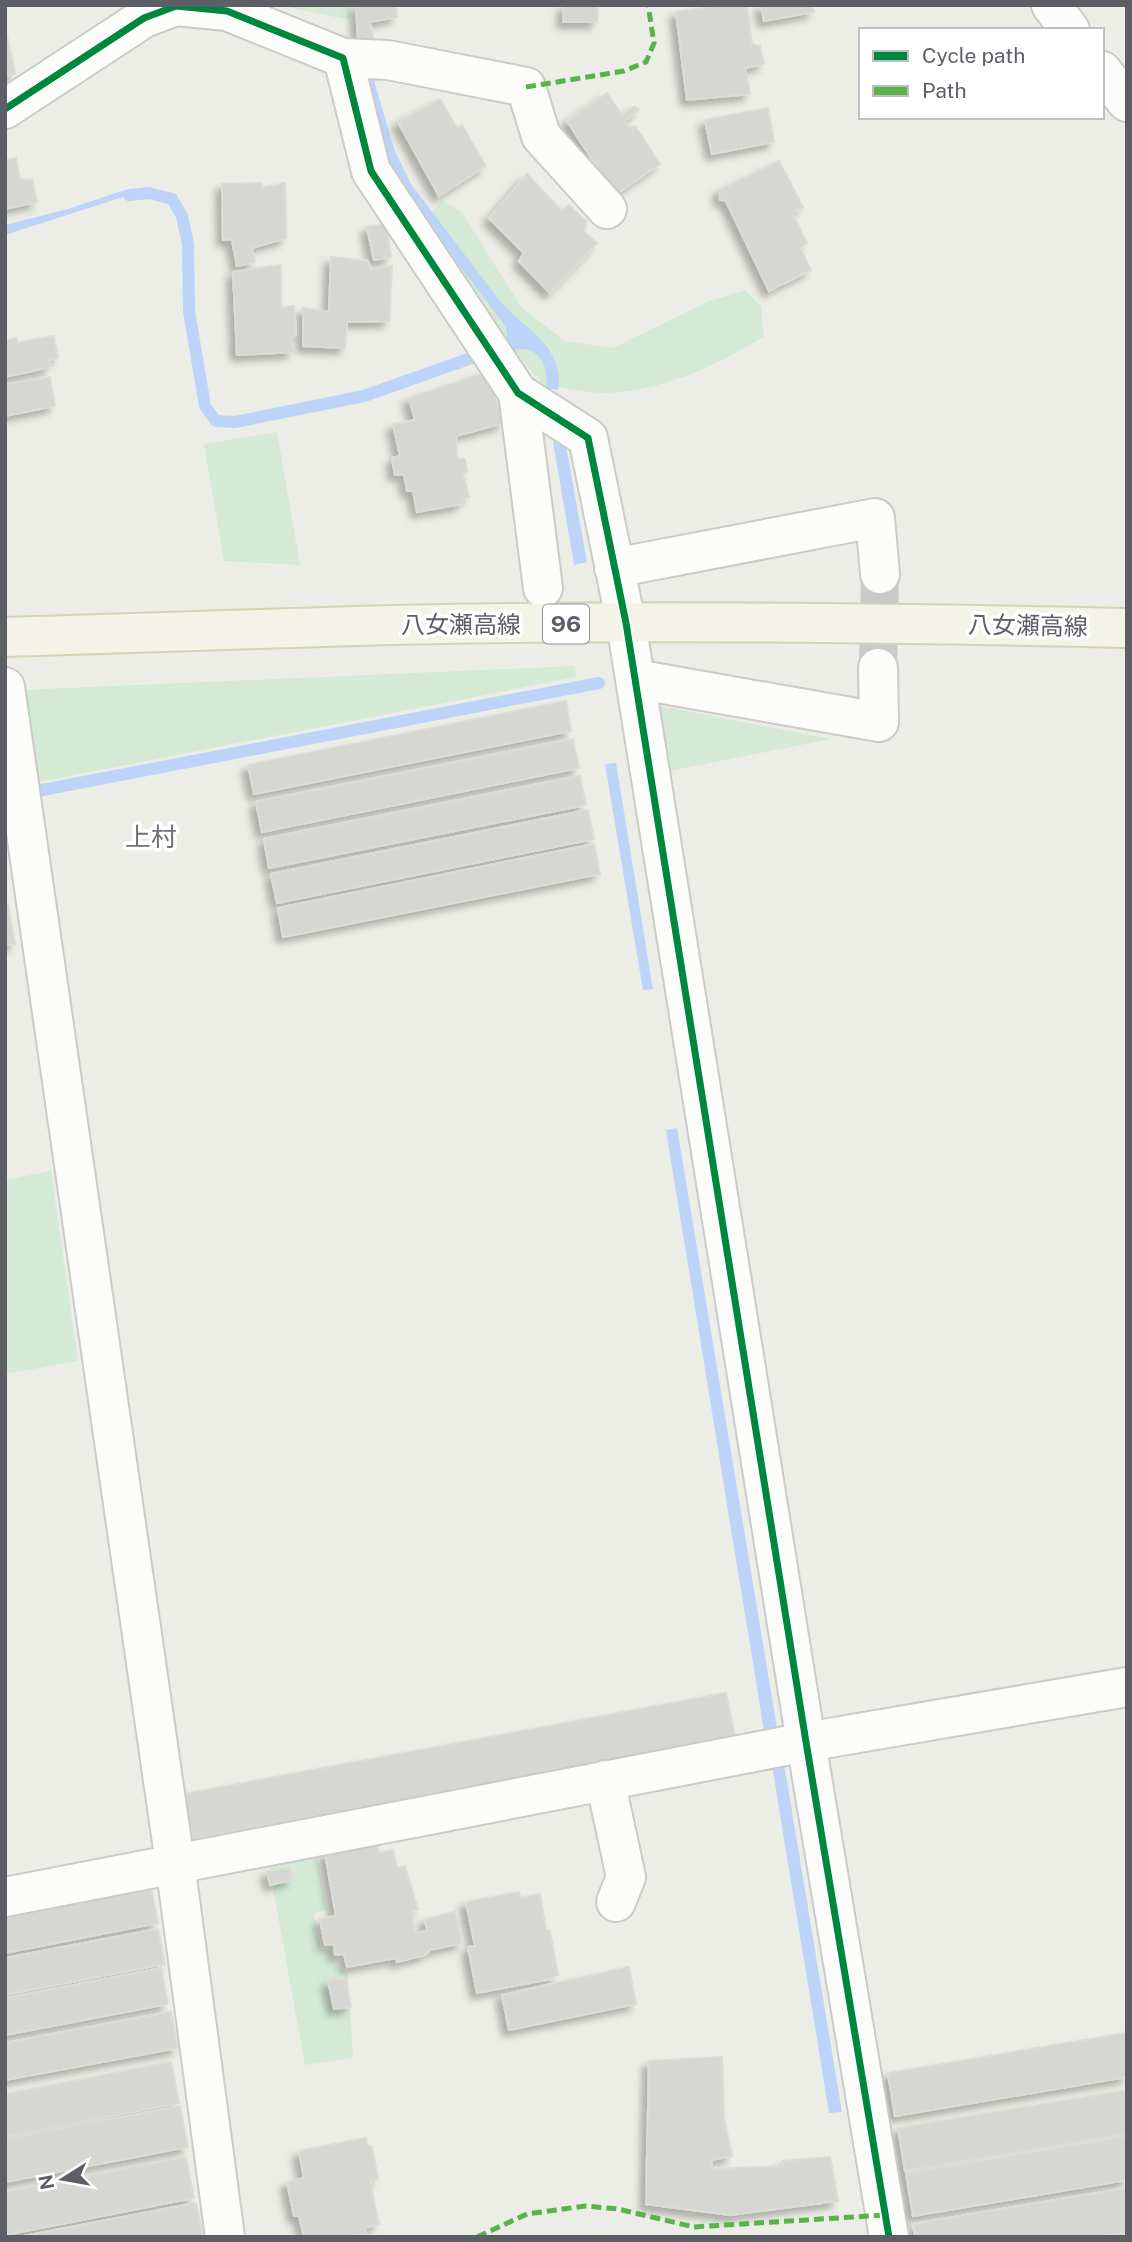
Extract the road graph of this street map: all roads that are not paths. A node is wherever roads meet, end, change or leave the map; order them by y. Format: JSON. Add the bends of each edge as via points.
{"nodes":[{"id":1,"x":1051,"y":5,"type":"edge"},
{"id":2,"x":1068,"y":28,"type":"edge"},
{"id":3,"x":343,"y":58,"type":"junction"},
{"id":4,"x":1104,"y":73,"type":"edge"},
{"id":5,"x":1127,"y":102,"type":"edge"},
{"id":6,"x":5,"y":109,"type":"edge"},
{"id":7,"x":607,"y":209,"type":"dead end"},
{"id":8,"x":518,"y":393,"type":"junction"},
{"id":9,"x":614,"y":568,"type":"junction"},
{"id":10,"x":880,"y":574,"type":"tunnel mouth"},
{"id":11,"x":543,"y":588,"type":"dead end"},
{"id":12,"x":626,"y":623,"type":"junction"},
{"id":13,"x":1127,"y":628,"type":"edge"},
{"id":14,"x":5,"y":637,"type":"edge"},
{"id":15,"x":878,"y":668,"type":"tunnel mouth"},
{"id":16,"x":635,"y":679,"type":"junction"},
{"id":17,"x":5,"y":687,"type":"edge"},
{"id":18,"x":1127,"y":1687,"type":"edge"},
{"id":19,"x":806,"y":1742,"type":"junction"},
{"id":20,"x":605,"y":1780,"type":"junction"},
{"id":21,"x":175,"y":1863,"type":"junction"},
{"id":22,"x":5,"y":1897,"type":"edge"},
{"id":23,"x":616,"y":1902,"type":"dead end"},
{"id":24,"x":225,"y":2237,"type":"edge"},
{"id":25,"x":889,"y":2237,"type":"edge"}],
"edges":[{"from":1,"to":2,"type":"street"},
{"from":3,"to":6,"type":"street","via":[[227,11],[176,6],[144,18]]},
{"from":3,"to":7,"type":"street","via":[[388,60],[526,87],[541,136]]},
{"from":3,"to":8,"type":"street","via":[[371,170]]},
{"from":4,"to":5,"type":"street"},
{"from":8,"to":9,"type":"street","via":[[588,438]]},
{"from":8,"to":11,"type":"street"},
{"from":9,"to":10,"type":"street","via":[[876,518]]},
{"from":9,"to":12,"type":"street"},
{"from":12,"to":13,"type":"main road","name":"八女瀬高線","number":"96"},
{"from":12,"to":14,"type":"main road","name":"八女瀬高線","number":"96"},
{"from":12,"to":16,"type":"street"},
{"from":15,"to":16,"type":"street","via":[[879,722]]},
{"from":16,"to":19,"type":"street"},
{"from":17,"to":21,"type":"street"},
{"from":18,"to":19,"type":"street"},
{"from":19,"to":20,"type":"street"},
{"from":19,"to":25,"type":"street"},
{"from":20,"to":21,"type":"street"},
{"from":20,"to":23,"type":"street","via":[[626,1877]]},
{"from":21,"to":22,"type":"street"},
{"from":21,"to":24,"type":"street"}]}
